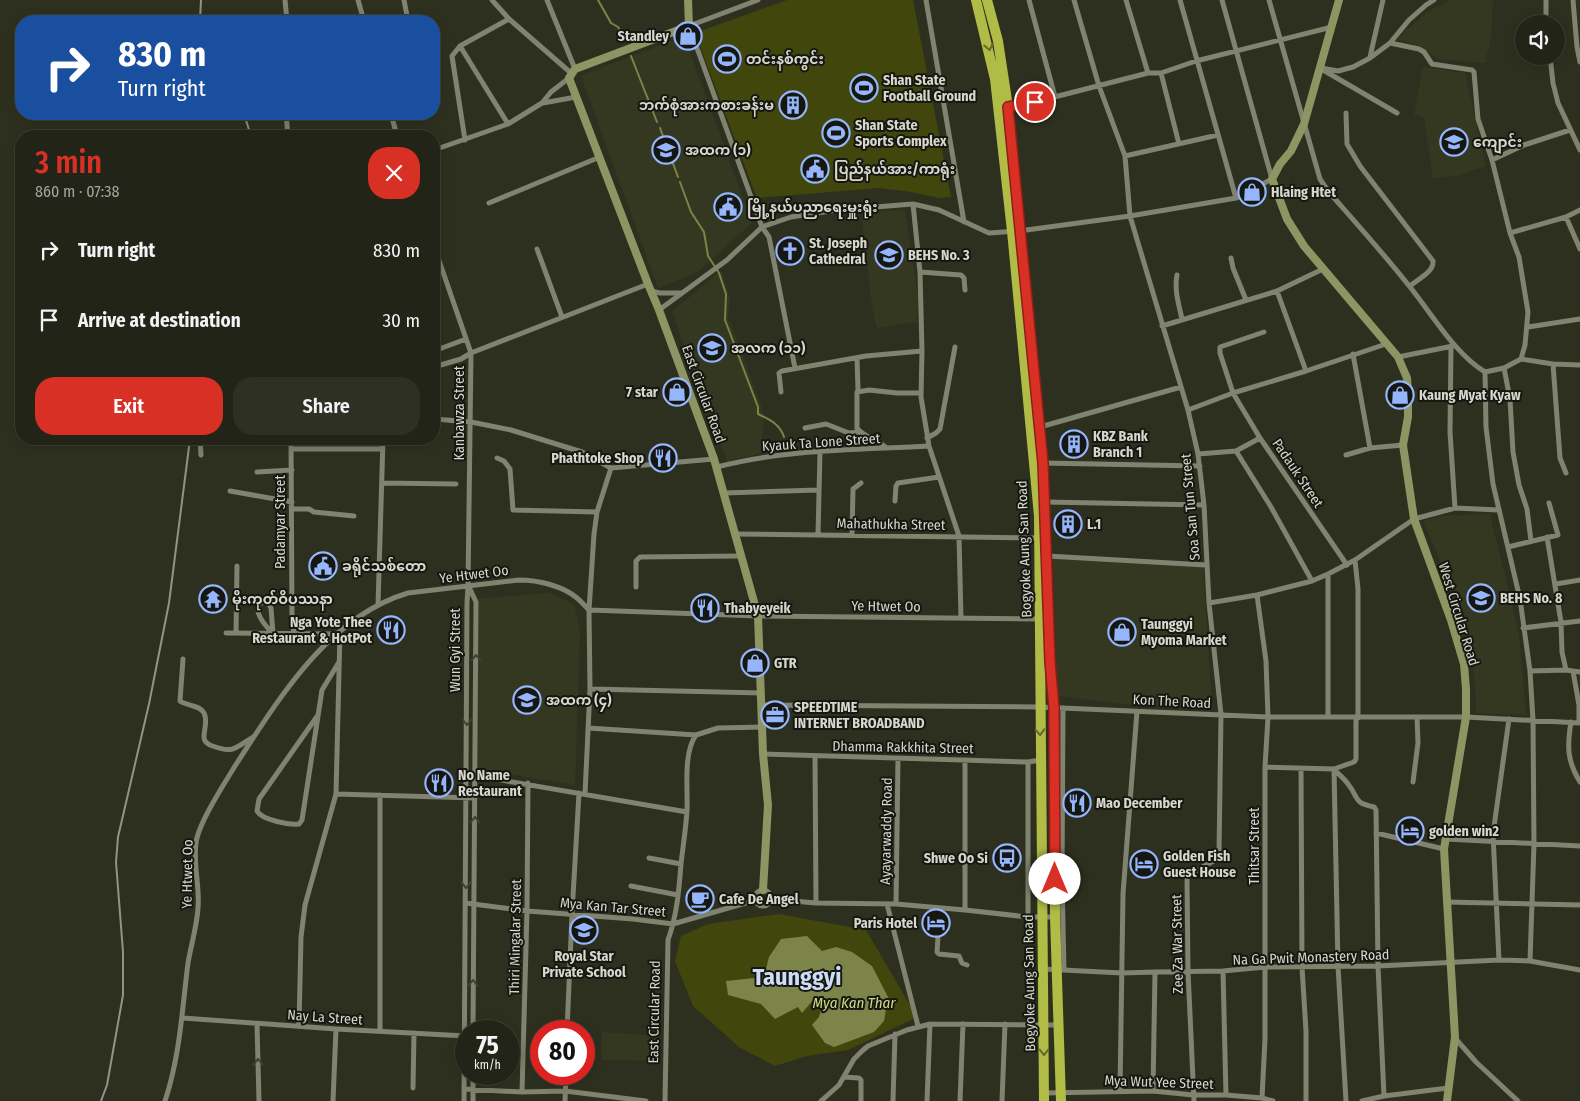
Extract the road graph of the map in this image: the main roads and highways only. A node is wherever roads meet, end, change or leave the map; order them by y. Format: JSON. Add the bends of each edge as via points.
{"nodes":[{"id":1,"x":976,"y":0,"type":"edge"},
{"id":2,"x":987,"y":0,"type":"edge"},
{"id":3,"x":1003,"y":108,"type":"junction"},
{"id":4,"x":1016,"y":231,"type":"junction"},
{"id":5,"x":1043,"y":539,"type":"junction"},
{"id":6,"x":1044,"y":1097,"type":"edge"},
{"id":7,"x":1061,"y":1097,"type":"edge"}],
"edges":[{"from":1,"to":3,"type":"highway","name":"Bogyoke Aung San Road","one_way":true},
{"from":2,"to":3,"type":"highway","name":"Bogyoke Aung San Road","via":[[998,41]]},
{"from":3,"to":4,"type":"highway","name":"Bogyoke Aung San Road"},
{"from":4,"to":5,"type":"highway","name":"Bogyoke Aung San Road"},
{"from":4,"to":5,"type":"highway","name":"Bogyoke Aung San Road","via":[[1040,426],[1045,502]]},
{"from":5,"to":6,"type":"highway","name":"Bogyoke Aung San Road","one_way":true,"via":[[1039,707]]},
{"from":5,"to":7,"type":"highway","name":"Bogyoke Aung San Road","via":[[1047,556],[1050,662],[1058,708],[1056,917],[1060,970]]}]}
